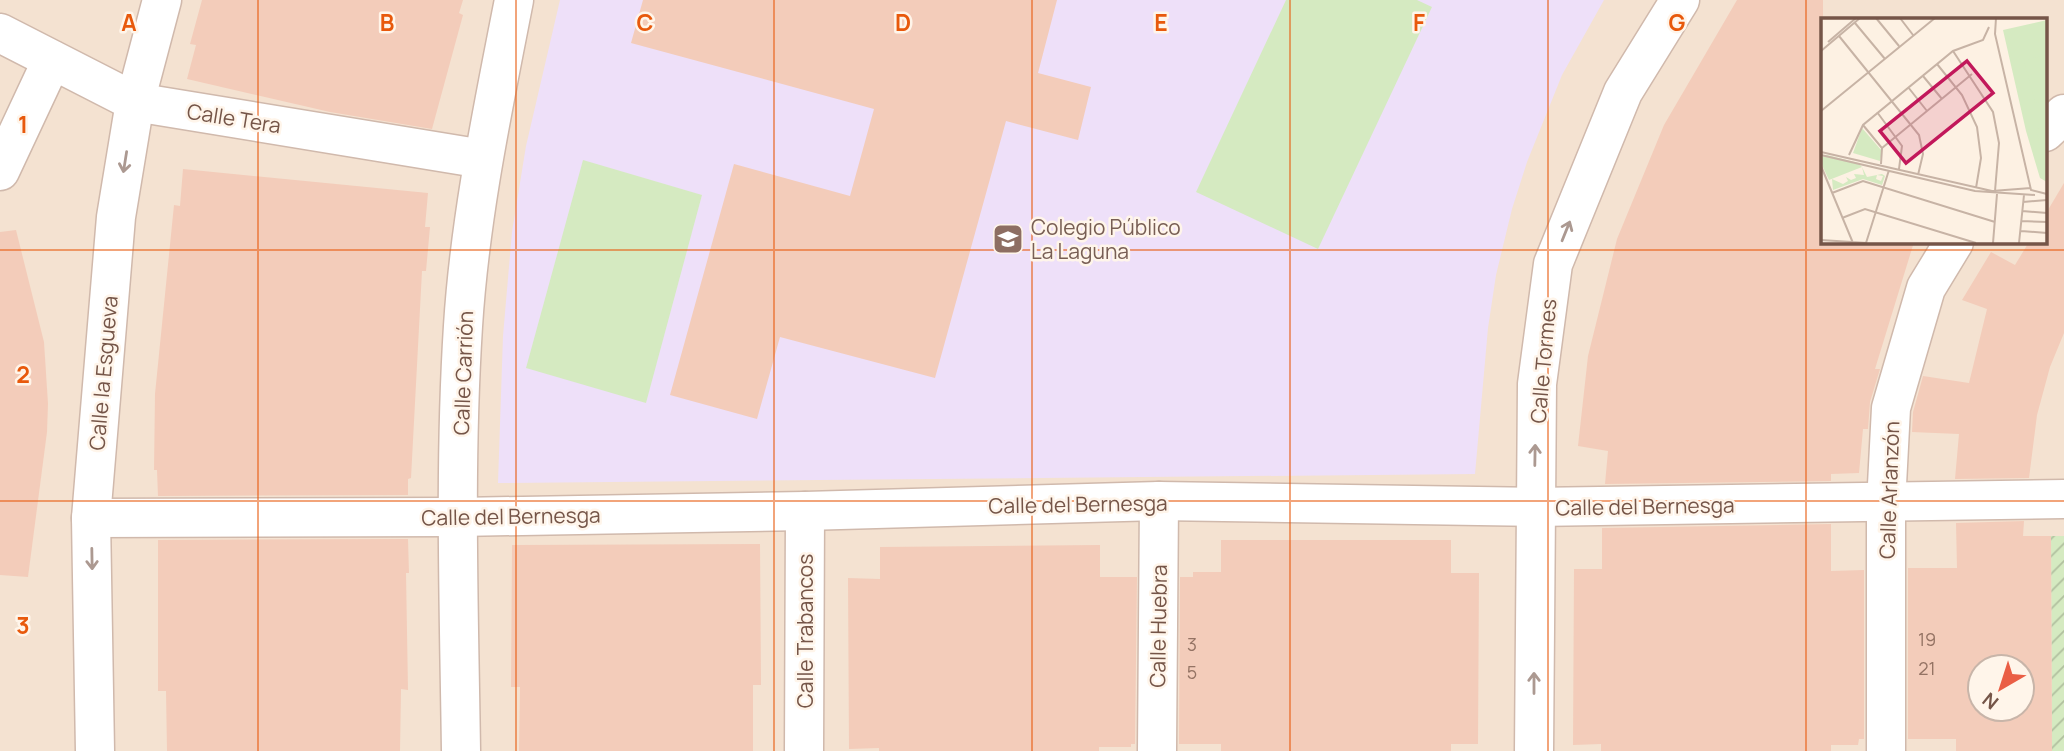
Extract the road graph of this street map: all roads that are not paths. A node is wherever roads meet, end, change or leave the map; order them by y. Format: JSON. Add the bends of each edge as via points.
{"nodes":[{"id":1,"x":162,"y":0,"type":"edge"},
{"id":2,"x":514,"y":0,"type":"edge"},
{"id":3,"x":1679,"y":0,"type":"edge"},
{"id":4,"x":0,"y":33,"type":"edge"},
{"id":5,"x":52,"y":60,"type":"junction"},
{"id":6,"x":135,"y":102,"type":"junction"},
{"id":7,"x":2064,"y":114,"type":"edge"},
{"id":8,"x":2046,"y":131,"type":"edge"},
{"id":9,"x":483,"y":159,"type":"junction"},
{"id":10,"x":0,"y":171,"type":"edge"},
{"id":11,"x":1953,"y":243,"type":"edge"},
{"id":12,"x":2064,"y":499,"type":"edge"},
{"id":13,"x":1159,"y":501,"type":"junction"},
{"id":14,"x":1886,"y":503,"type":"junction"},
{"id":15,"x":1534,"y":507,"type":"junction"},
{"id":16,"x":805,"y":511,"type":"junction"},
{"id":17,"x":458,"y":517,"type":"junction"},
{"id":18,"x":92,"y":518,"type":"junction"},
{"id":19,"x":95,"y":751,"type":"edge"},
{"id":20,"x":461,"y":751,"type":"edge"},
{"id":21,"x":804,"y":751,"type":"edge"},
{"id":22,"x":1157,"y":751,"type":"edge"},
{"id":23,"x":1534,"y":751,"type":"edge"},
{"id":24,"x":1886,"y":751,"type":"edge"}],
"edges":[{"from":1,"to":6,"type":"street","name":"Calle la Esgueva"},
{"from":2,"to":9,"type":"street","name":"Calle Carrión"},
{"from":15,"to":3,"type":"street","name":"Calle Tormes","one_way":true,"via":[[1537,384],[1553,264],[1623,92]]},
{"from":4,"to":5,"type":"street","name":"Calle Tera"},
{"from":5,"to":6,"type":"street","name":"Calle Tera"},
{"from":5,"to":10,"type":"street"},
{"from":6,"to":9,"type":"street","name":"Calle Tera"},
{"from":6,"to":18,"type":"street","name":"Calle la Esgueva","one_way":true,"via":[[116,217]]},
{"from":7,"to":8,"type":"street"},
{"from":9,"to":17,"type":"street","name":"Calle Carrión","via":[[463,325]]},
{"from":11,"to":14,"type":"street","name":"Calle Arlanzón","via":[[1926,288],[1891,408]]},
{"from":12,"to":14,"type":"street","name":"Calle del Bernesga"},
{"from":13,"to":15,"type":"street","name":"Calle del Bernesga"},
{"from":13,"to":16,"type":"street","name":"Calle del Bernesga"},
{"from":13,"to":22,"type":"street","name":"Calle Huebra"},
{"from":14,"to":15,"type":"street","name":"Calle del Bernesga"},
{"from":14,"to":24,"type":"street","name":"Calle Arlanzón"},
{"from":23,"to":15,"type":"street","name":"Calle Tormes","one_way":true},
{"from":16,"to":17,"type":"street","name":"Calle del Bernesga"},
{"from":16,"to":21,"type":"street","name":"Calle Trabancos"},
{"from":17,"to":18,"type":"street","name":"Calle del Bernesga"},
{"from":17,"to":20,"type":"street","name":"Calle Carrión"},
{"from":18,"to":19,"type":"street","name":"Calle la Esgueva","one_way":true}]}
